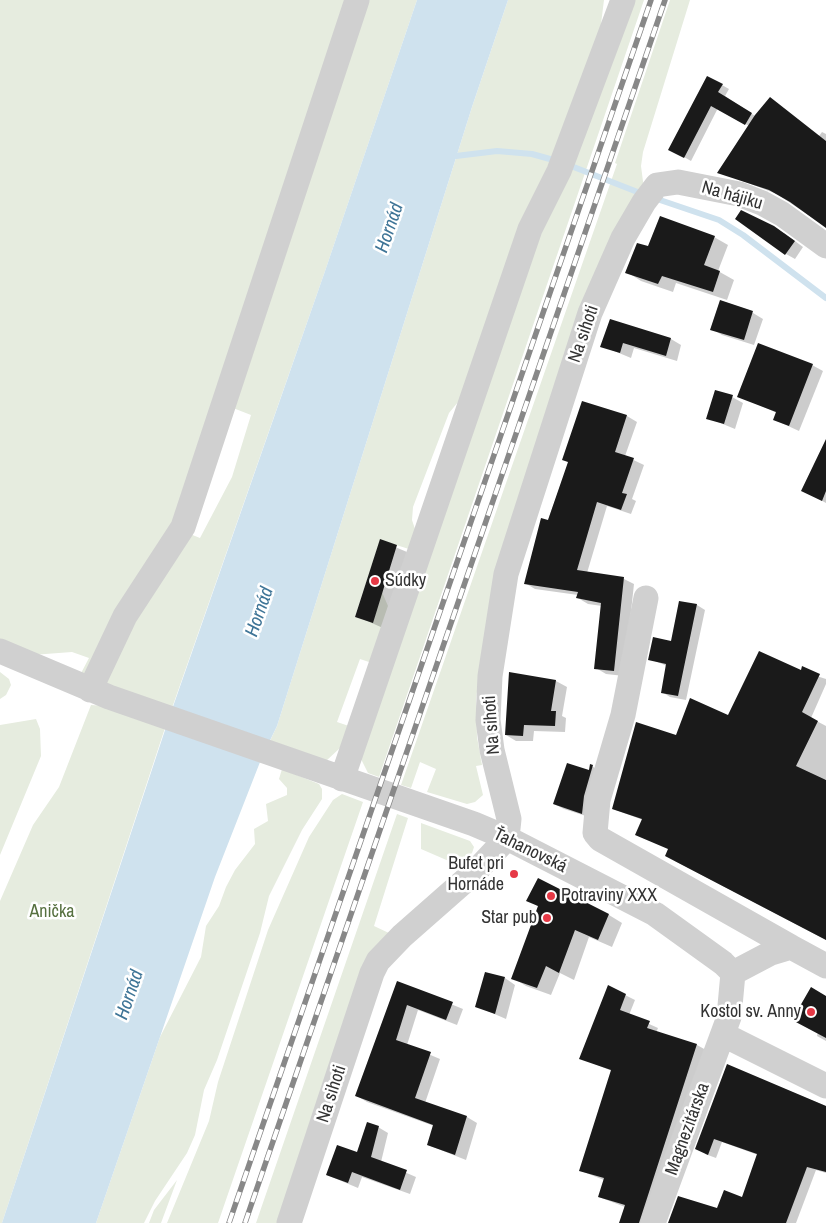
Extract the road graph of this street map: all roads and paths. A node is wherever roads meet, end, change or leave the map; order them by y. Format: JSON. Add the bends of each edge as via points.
{"nodes":[{"id":1,"x":357,"y":0,"type":"edge"},
{"id":2,"x":623,"y":0,"type":"edge"},
{"id":3,"x":657,"y":185,"type":"joint"},
{"id":4,"x":826,"y":246,"type":"edge"},
{"id":5,"x":646,"y":598,"type":"dead end"},
{"id":6,"x":0,"y":651,"type":"edge"},
{"id":7,"x":99,"y":694,"type":"junction"},
{"id":8,"x":342,"y":779,"type":"junction"},
{"id":9,"x":508,"y":838,"type":"junction"},
{"id":10,"x":790,"y":947,"type":"junction"},
{"id":11,"x":826,"y":966,"type":"edge"},
{"id":12,"x":732,"y":974,"type":"junction"},
{"id":13,"x":724,"y":1035,"type":"junction"},
{"id":14,"x":826,"y":1086,"type":"edge"},
{"id":15,"x":289,"y":1223,"type":"edge"},
{"id":16,"x":653,"y":1223,"type":"edge"}],
"edges":[{"from":1,"to":7,"type":"street","via":[[183,527],[125,616]]},
{"from":2,"to":8,"type":"street","via":[[563,160],[530,230]]},
{"from":3,"to":4,"type":"street","name":"Na hájiku","via":[[678,182],[739,194],[782,214]]},
{"from":3,"to":9,"type":"street","name":"Na sihoti","via":[[623,238],[590,313],[506,574],[490,676],[488,720],[509,819]]},
{"from":5,"to":10,"type":"street","via":[[623,715],[598,800],[595,833],[600,839]]},
{"from":6,"to":7,"type":"street","name":"Ťahanovská"},
{"from":7,"to":8,"type":"street","name":"Ťahanovská"},
{"from":8,"to":9,"type":"street","name":"Ťahanovská"},
{"from":9,"to":12,"type":"street","name":"Ťahanovská","via":[[655,914],[712,955]]},
{"from":9,"to":15,"type":"street","name":"Na sihoti","via":[[378,961]]},
{"from":10,"to":11,"type":"street"},
{"from":10,"to":12,"type":"street","via":[[771,953]]},
{"from":12,"to":13,"type":"street","via":[[729,1017]]},
{"from":13,"to":14,"type":"street"},
{"from":13,"to":16,"type":"street","name":"Magnezitárska"}]}
